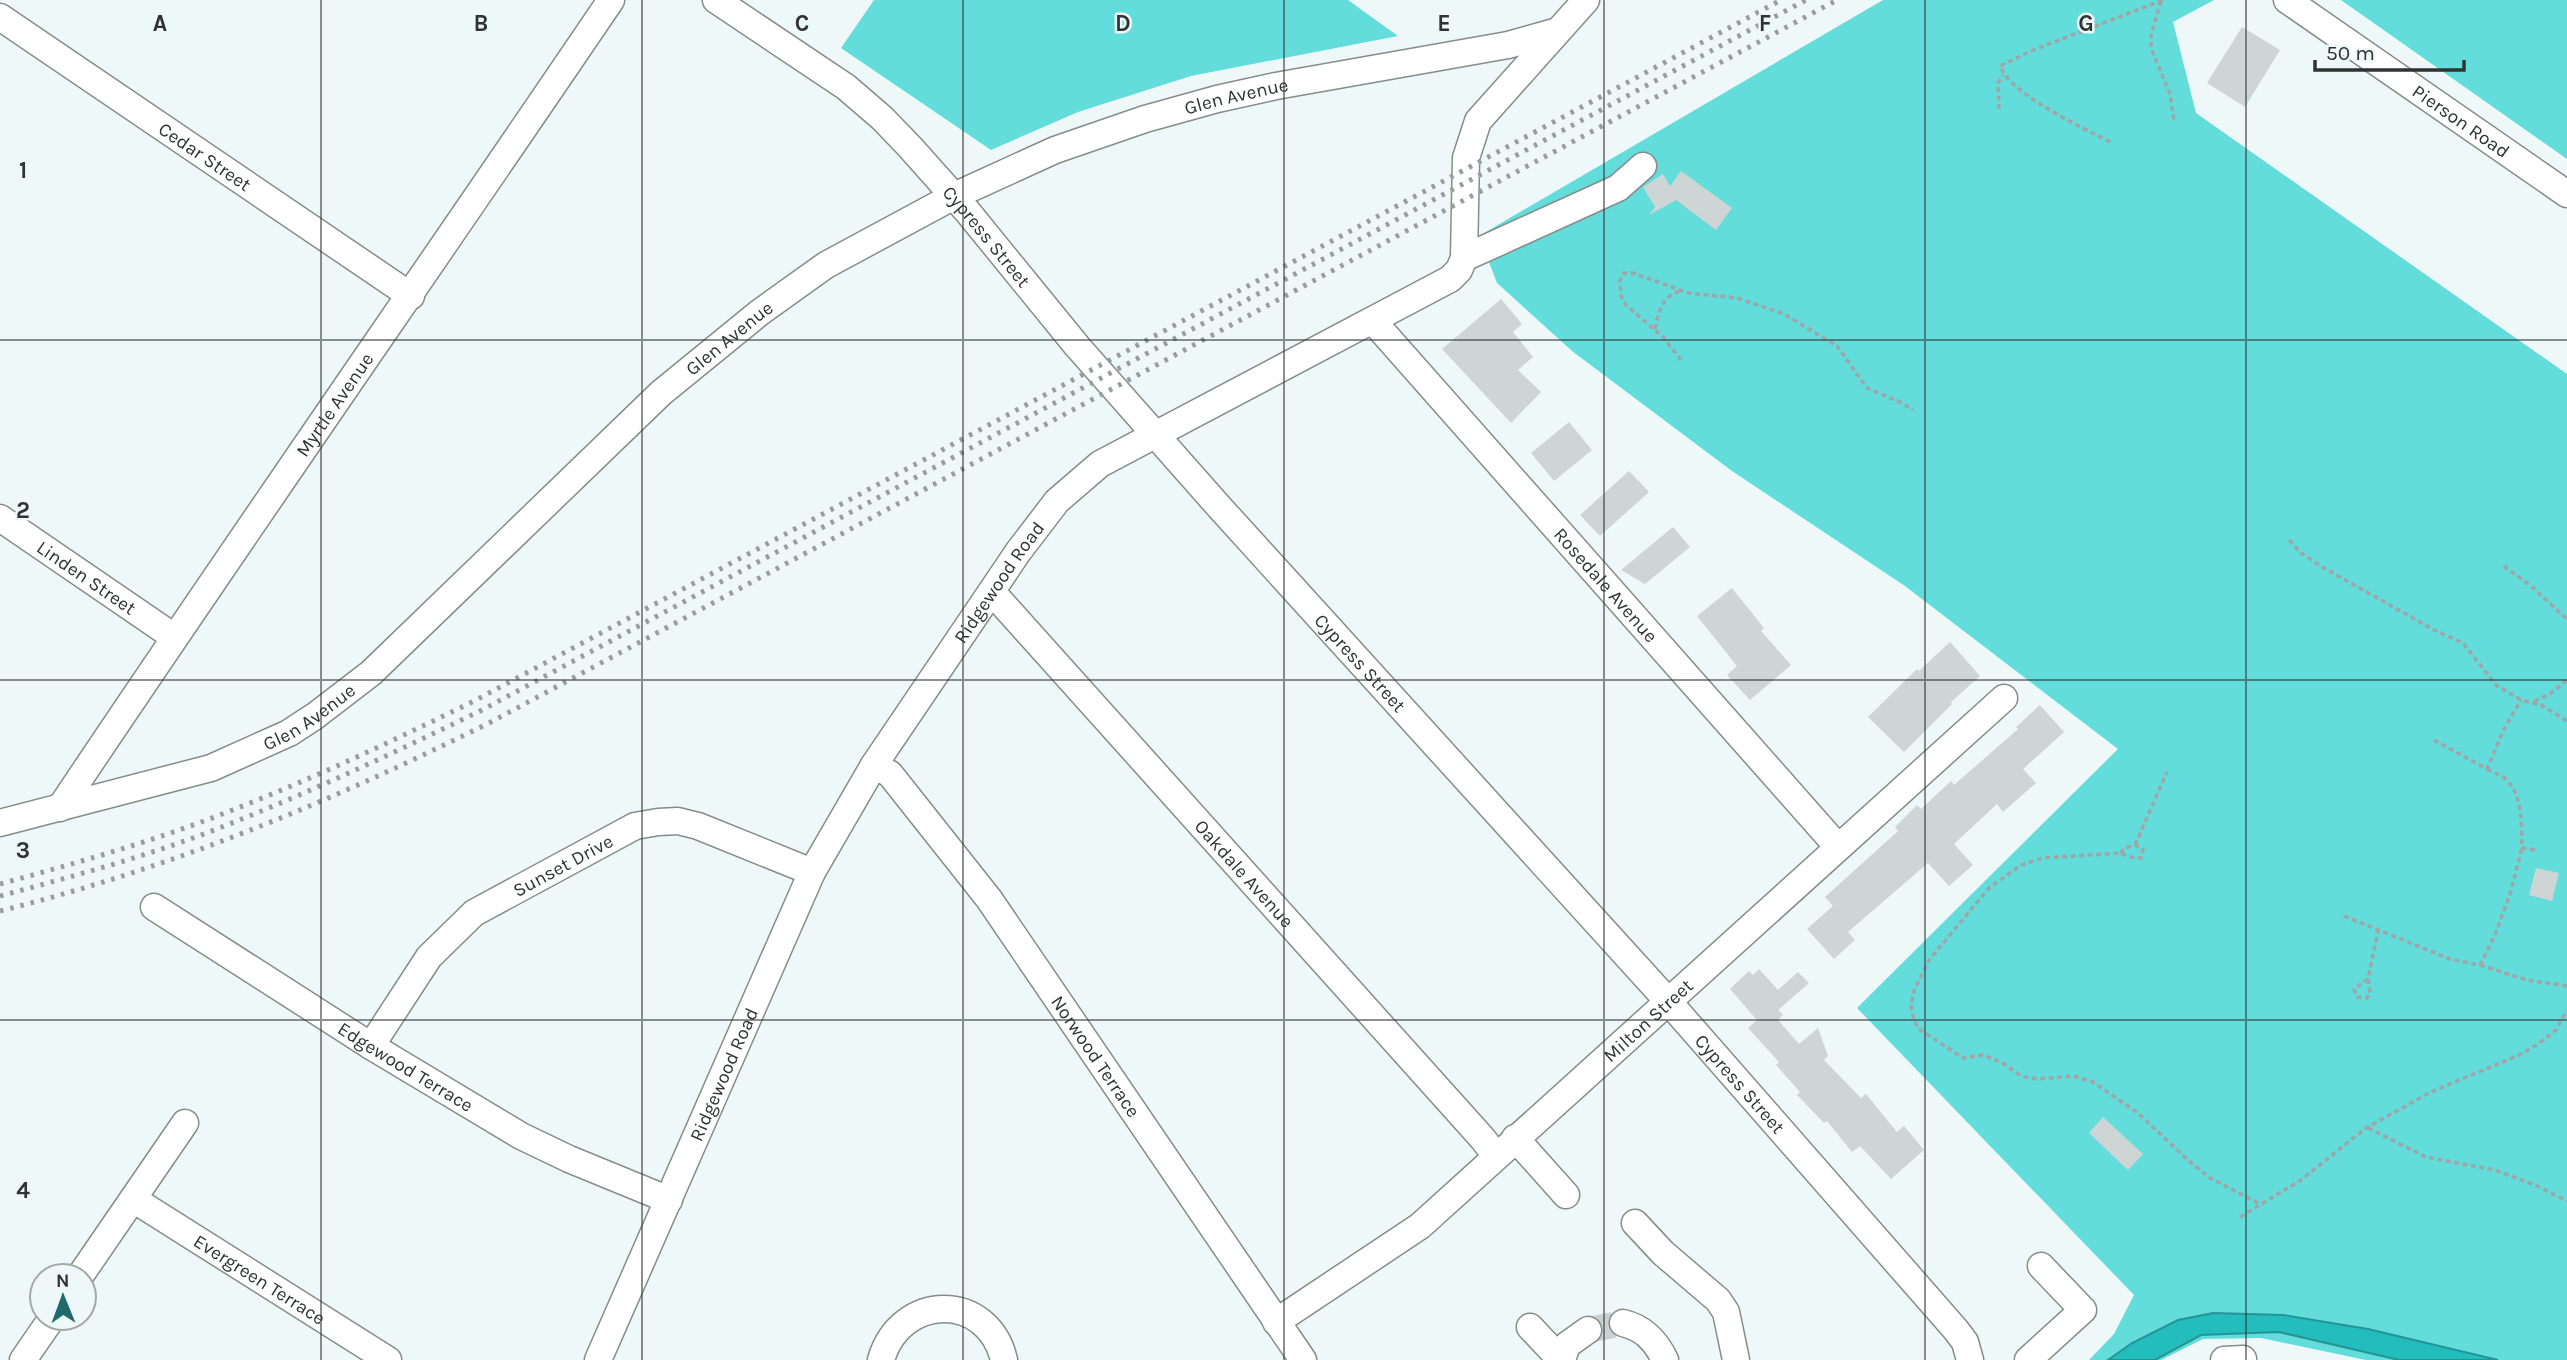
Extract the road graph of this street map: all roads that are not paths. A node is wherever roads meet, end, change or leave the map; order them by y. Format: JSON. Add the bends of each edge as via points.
{"nodes":[{"id":1,"x":611,"y":0,"type":"edge"},
{"id":2,"x":716,"y":0,"type":"edge"},
{"id":3,"x":1586,"y":0,"type":"edge"},
{"id":4,"x":2287,"y":0,"type":"edge"},
{"id":5,"x":0,"y":16,"type":"edge"},
{"id":6,"x":1558,"y":31,"type":"junction"},
{"id":7,"x":1643,"y":166,"type":"dead end"},
{"id":8,"x":2567,"y":194,"type":"edge"},
{"id":9,"x":954,"y":196,"type":"junction"},
{"id":10,"x":1464,"y":258,"type":"junction"},
{"id":11,"x":411,"y":296,"type":"junction"},
{"id":12,"x":1373,"y":321,"type":"junction"},
{"id":13,"x":1158,"y":435,"type":"junction"},
{"id":14,"x":0,"y":518,"type":"edge"},
{"id":15,"x":992,"y":592,"type":"junction"},
{"id":16,"x":174,"y":637,"type":"junction"},
{"id":17,"x":2004,"y":698,"type":"dead end"},
{"id":18,"x":874,"y":765,"type":"junction"},
{"id":19,"x":60,"y":808,"type":"junction"},
{"id":20,"x":0,"y":823,"type":"edge"},
{"id":21,"x":1838,"y":848,"type":"junction"},
{"id":22,"x":812,"y":872,"type":"junction"},
{"id":23,"x":154,"y":907,"type":"dead end"},
{"id":24,"x":1667,"y":1000,"type":"junction"},
{"id":25,"x":371,"y":1046,"type":"junction"},
{"id":26,"x":185,"y":1123,"type":"dead end"},
{"id":27,"x":1515,"y":1138,"type":"junction"},
{"id":28,"x":1496,"y":1156,"type":"junction"},
{"id":29,"x":1566,"y":1195,"type":"dead end"},
{"id":30,"x":133,"y":1199,"type":"junction"},
{"id":31,"x":669,"y":1200,"type":"junction"},
{"id":32,"x":1635,"y":1223,"type":"dead end"},
{"id":33,"x":90,"y":1262,"type":"edge"},
{"id":34,"x":2041,"y":1266,"type":"dead end"},
{"id":35,"x":1276,"y":1322,"type":"junction"},
{"id":36,"x":1623,"y":1323,"type":"tunnel mouth"},
{"id":37,"x":1530,"y":1327,"type":"dead end"},
{"id":38,"x":1588,"y":1330,"type":"tunnel mouth"},
{"id":39,"x":42,"y":1332,"type":"edge"},
{"id":40,"x":23,"y":1360,"type":"edge"},
{"id":41,"x":388,"y":1360,"type":"edge"},
{"id":42,"x":598,"y":1360,"type":"edge"},
{"id":43,"x":881,"y":1360,"type":"edge"},
{"id":44,"x":1004,"y":1360,"type":"edge"},
{"id":45,"x":1303,"y":1360,"type":"edge"},
{"id":46,"x":1562,"y":1360,"type":"edge"},
{"id":47,"x":1665,"y":1360,"type":"edge"},
{"id":48,"x":1735,"y":1360,"type":"edge"},
{"id":49,"x":1970,"y":1360,"type":"edge"},
{"id":50,"x":2028,"y":1360,"type":"edge"}],
"edges":[{"from":1,"to":11,"type":"street","name":"Myrtle Avenue"},
{"from":2,"to":9,"type":"street","name":"Cypress Street","via":[[846,87],[882,118]]},
{"from":3,"to":6,"type":"street"},
{"from":4,"to":8,"type":"street","name":"Pierson Road"},
{"from":5,"to":11,"type":"street","name":"Cedar Street"},
{"from":6,"to":9,"type":"street","name":"Glen Avenue","via":[[1508,45],[1217,99],[1055,150]]},
{"from":6,"to":10,"type":"street","via":[[1478,121],[1466,158]]},
{"from":7,"to":10,"type":"street","via":[[1618,188]]},
{"from":9,"to":13,"type":"street","name":"Cypress Street","via":[[1077,346]]},
{"from":9,"to":19,"type":"street","name":"Glen Avenue","via":[[826,265],[759,313],[661,393],[371,673],[315,716],[289,733],[211,768]]},
{"from":10,"to":12,"type":"street","name":"Ridgewood Road","via":[[1450,279]]},
{"from":11,"to":16,"type":"street","name":"Myrtle Avenue"},
{"from":12,"to":13,"type":"street","name":"Ridgewood Road"},
{"from":12,"to":21,"type":"street","name":"Rosedale Avenue"},
{"from":13,"to":15,"type":"street","name":"Ridgewood Road","via":[[1100,464],[1057,501]]},
{"from":13,"to":24,"type":"street","name":"Cypress Street"},
{"from":14,"to":16,"type":"street","name":"Linden Street"},
{"from":15,"to":18,"type":"street","name":"Ridgewood Road"},
{"from":15,"to":28,"type":"street","name":"Oakdale Avenue"},
{"from":16,"to":19,"type":"street","name":"Myrtle Avenue"},
{"from":17,"to":21,"type":"street","name":"Milton Street"},
{"from":18,"to":22,"type":"street","name":"Ridgewood Road"},
{"from":18,"to":35,"type":"street","name":"Norwood Terrace","via":[[890,775],[989,899]]},
{"from":19,"to":20,"type":"street","name":"Glen Avenue"},
{"from":21,"to":24,"type":"street","name":"Milton Street"},
{"from":22,"to":25,"type":"street","name":"Sunset Drive","via":[[698,826],[678,821],[635,826],[474,914],[429,957]]},
{"from":22,"to":31,"type":"street","name":"Ridgewood Road"},
{"from":23,"to":25,"type":"street","name":"Edgewood Terrace"},
{"from":24,"to":27,"type":"street","name":"Milton Street"},
{"from":24,"to":49,"type":"street","name":"Cypress Street","via":[[1956,1330]]},
{"from":25,"to":31,"type":"street","name":"Edgewood Terrace","via":[[521,1136]]},
{"from":26,"to":30,"type":"street"},
{"from":27,"to":28,"type":"street","name":"Milton Street"},
{"from":27,"to":29,"type":"street"},
{"from":28,"to":35,"type":"street","name":"Milton Street","via":[[1420,1226]]},
{"from":30,"to":33,"type":"street"},
{"from":30,"to":41,"type":"street","name":"Evergreen Terrace"},
{"from":31,"to":42,"type":"street","name":"Ridgewood Road"},
{"from":32,"to":48,"type":"street","via":[[1718,1300],[1726,1312]]},
{"from":34,"to":50,"type":"street","via":[[2083,1310]]},
{"from":35,"to":45,"type":"street","name":"Norwood Terrace"},
{"from":36,"to":47,"type":"street","via":[[1650,1336]]},
{"from":37,"to":46,"type":"street"},
{"from":38,"to":46,"type":"street","via":[[1567,1345]]},
{"from":39,"to":40,"type":"street"},
{"from":43,"to":44,"type":"street","via":[[900,1325],[922,1312],[948,1309],[984,1324]]}]}
